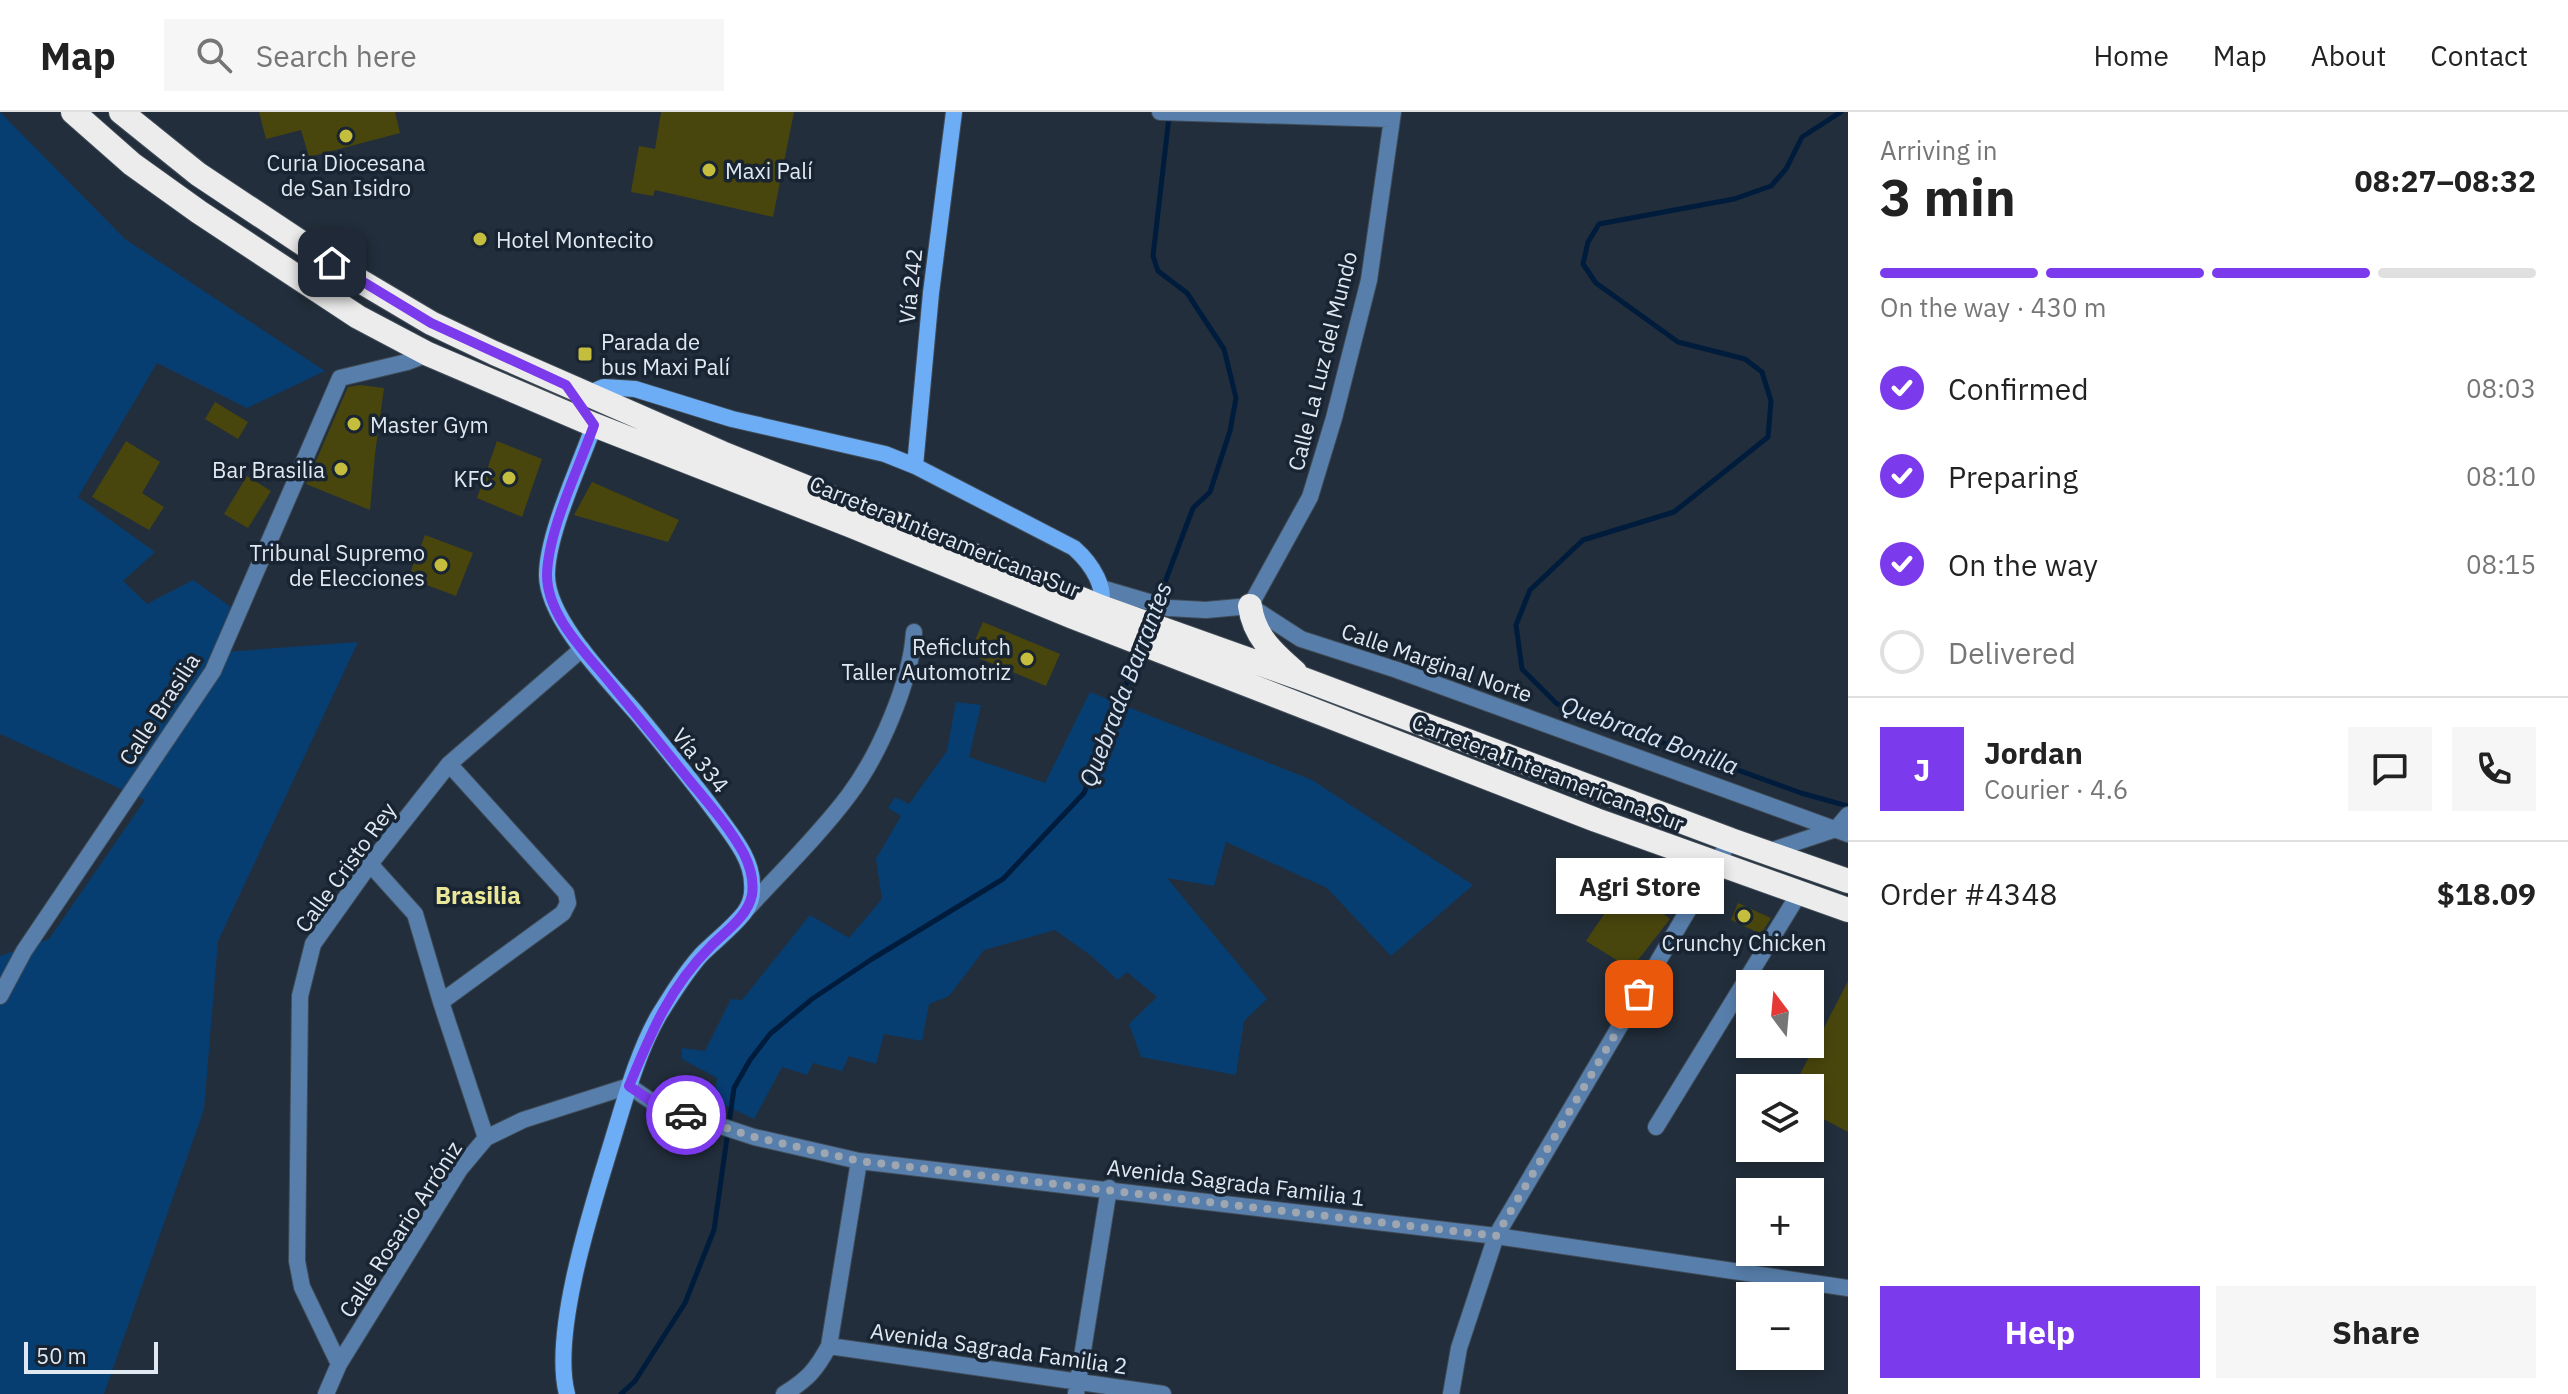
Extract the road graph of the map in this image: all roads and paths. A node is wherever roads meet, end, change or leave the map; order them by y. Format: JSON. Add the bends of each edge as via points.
{"nodes":[{"id":1,"x":73,"y":112,"type":"edge"},
{"id":2,"x":121,"y":112,"type":"edge"},
{"id":3,"x":954,"y":112,"type":"edge"},
{"id":4,"x":1160,"y":112,"type":"edge"},
{"id":5,"x":1392,"y":116,"type":"edge"},
{"id":6,"x":375,"y":326,"type":"junction"},
{"id":7,"x":428,"y":354,"type":"junction"},
{"id":8,"x":567,"y":385,"type":"junction"},
{"id":9,"x":594,"y":425,"type":"junction"},
{"id":10,"x":682,"y":436,"type":"junction"},
{"id":11,"x":915,"y":466,"type":"junction"},
{"id":12,"x":1101,"y":598,"type":"junction"},
{"id":13,"x":1250,"y":606,"type":"junction"},
{"id":14,"x":1073,"y":617,"type":"junction"},
{"id":15,"x":914,"y":632,"type":"dead end"},
{"id":16,"x":582,"y":649,"type":"junction"},
{"id":17,"x":1303,"y":679,"type":"junction"},
{"id":18,"x":449,"y":764,"type":"junction"},
{"id":19,"x":1848,"y":815,"type":"edge"},
{"id":20,"x":1842,"y":832,"type":"edge"},
{"id":21,"x":1731,"y":840,"type":"junction"},
{"id":22,"x":1767,"y":852,"type":"junction"},
{"id":23,"x":1716,"y":863,"type":"junction"},
{"id":24,"x":370,"y":864,"type":"junction"},
{"id":25,"x":1848,"y":881,"type":"edge"},
{"id":26,"x":1800,"y":892,"type":"junction"},
{"id":27,"x":1848,"y":910,"type":"edge"},
{"id":28,"x":746,"y":911,"type":"junction"},
{"id":29,"x":0,"y":996,"type":"edge"},
{"id":30,"x":441,"y":1002,"type":"junction"},
{"id":31,"x":629,"y":1086,"type":"junction"},
{"id":32,"x":1656,"y":1127,"type":"dead end"},
{"id":33,"x":486,"y":1138,"type":"junction"},
{"id":34,"x":859,"y":1161,"type":"junction"},
{"id":35,"x":1109,"y":1188,"type":"junction"},
{"id":36,"x":1496,"y":1236,"type":"junction"},
{"id":37,"x":1848,"y":1288,"type":"edge"},
{"id":38,"x":829,"y":1346,"type":"junction"},
{"id":39,"x":339,"y":1364,"type":"junction"},
{"id":40,"x":1077,"y":1388,"type":"edge"},
{"id":41,"x":326,"y":1394,"type":"edge"},
{"id":42,"x":567,"y":1394,"type":"edge"},
{"id":43,"x":784,"y":1394,"type":"edge"},
{"id":44,"x":1163,"y":1394,"type":"edge"},
{"id":45,"x":1451,"y":1394,"type":"edge"}],
"edges":[{"from":1,"to":6,"type":"highway","name":"Carretera Interamericana Sur","via":[[132,164],[199,212]]},
{"from":2,"to":8,"type":"highway","name":"Carretera Interamericana Sur","via":[[198,174],[350,275],[431,323]]},
{"from":3,"to":11,"type":"street","name":"Vía 242"},
{"from":4,"to":5,"type":"street"},
{"from":5,"to":13,"type":"street","name":"Calle La Luz del Mundo","via":[[1369,280],[1330,431],[1310,497]]},
{"from":6,"to":7,"type":"highway","name":"Carretera Interamericana Sur"},
{"from":6,"to":8,"type":"highway","via":[[526,377]]},
{"from":7,"to":9,"type":"highway","name":"Carretera Interamericana Sur"},
{"from":7,"to":29,"type":"street","name":"Calle Brasilia","via":[[340,378],[213,671],[24,951]]},
{"from":8,"to":9,"type":"highway"},
{"from":8,"to":10,"type":"highway","name":"Carretera Interamericana Sur"},
{"from":8,"to":11,"type":"street","via":[[635,389]]},
{"from":9,"to":10,"type":"highway","via":[[636,426]]},
{"from":9,"to":14,"type":"highway","name":"Carretera Interamericana Sur"},
{"from":9,"to":16,"type":"street","name":"Vía 334","via":[[560,517],[547,575],[554,605]]},
{"from":10,"to":12,"type":"highway","name":"Carretera Interamericana Sur"},
{"from":11,"to":12,"type":"street","via":[[1074,548],[1088,561]]},
{"from":12,"to":13,"type":"street","via":[[1206,610]]},
{"from":12,"to":14,"type":"street","via":[[1094,614]]},
{"from":12,"to":17,"type":"highway","name":"Carretera Interamericana Sur"},
{"from":13,"to":17,"type":"highway","via":[[1252,623],[1268,648]]},
{"from":13,"to":20,"type":"street","name":"Calle Marginal Norte","via":[[1301,639]]},
{"from":14,"to":23,"type":"highway","name":"Carretera Interamericana Sur"},
{"from":15,"to":28,"type":"street","via":[[901,693],[850,794]]},
{"from":16,"to":18,"type":"street","name":"Calle Cristo Rey"},
{"from":16,"to":28,"type":"street","name":"Vía 334","via":[[744,854],[752,882]]},
{"from":17,"to":21,"type":"highway","name":"Carretera Interamericana Sur"},
{"from":18,"to":24,"type":"street","name":"Calle Cristo Rey"},
{"from":18,"to":30,"type":"street","via":[[566,893],[568,903],[563,913]]},
{"from":19,"to":20,"type":"street"},
{"from":20,"to":22,"type":"street"},
{"from":21,"to":22,"type":"highway","name":"Carretera Interamericana Sur"},
{"from":21,"to":23,"type":"street"},
{"from":22,"to":25,"type":"highway","name":"Carretera Interamericana Sur"},
{"from":23,"to":26,"type":"highway","name":"Carretera Interamericana Sur"},
{"from":23,"to":36,"type":"street"},
{"from":24,"to":30,"type":"street","via":[[415,914]]},
{"from":24,"to":39,"type":"street","name":"Calle Cristo Rey","via":[[313,944],[300,996],[297,1261],[302,1287]]},
{"from":26,"to":27,"type":"highway","name":"Carretera Interamericana Sur"},
{"from":26,"to":32,"type":"street"},
{"from":28,"to":31,"type":"street","via":[[680,982],[657,1019]]},
{"from":30,"to":33,"type":"street"},
{"from":31,"to":33,"type":"street","name":"Calle Rosario Arróniz","via":[[523,1120]]},
{"from":31,"to":34,"type":"street","name":"Avenida Sagrada Familia 1","via":[[657,1105],[754,1137]]},
{"from":31,"to":42,"type":"street","via":[[573,1289],[565,1336]]},
{"from":33,"to":39,"type":"street","name":"Calle Rosario Arróniz","via":[[460,1169]]},
{"from":34,"to":35,"type":"street","name":"Avenida Sagrada Familia 1"},
{"from":34,"to":38,"type":"street"},
{"from":35,"to":36,"type":"street","name":"Avenida Sagrada Familia 1"},
{"from":35,"to":40,"type":"street"},
{"from":36,"to":37,"type":"street","name":"Avenida Sagrada Familia 1"},
{"from":36,"to":45,"type":"street","via":[[1459,1348]]},
{"from":38,"to":40,"type":"street","name":"Avenida Sagrada Familia 2"},
{"from":38,"to":43,"type":"street","via":[[817,1369]]},
{"from":39,"to":41,"type":"street","name":"Calle Rosario Arróniz"},
{"from":40,"to":44,"type":"street","name":"Avenida Sagrada Familia 2"}]}
